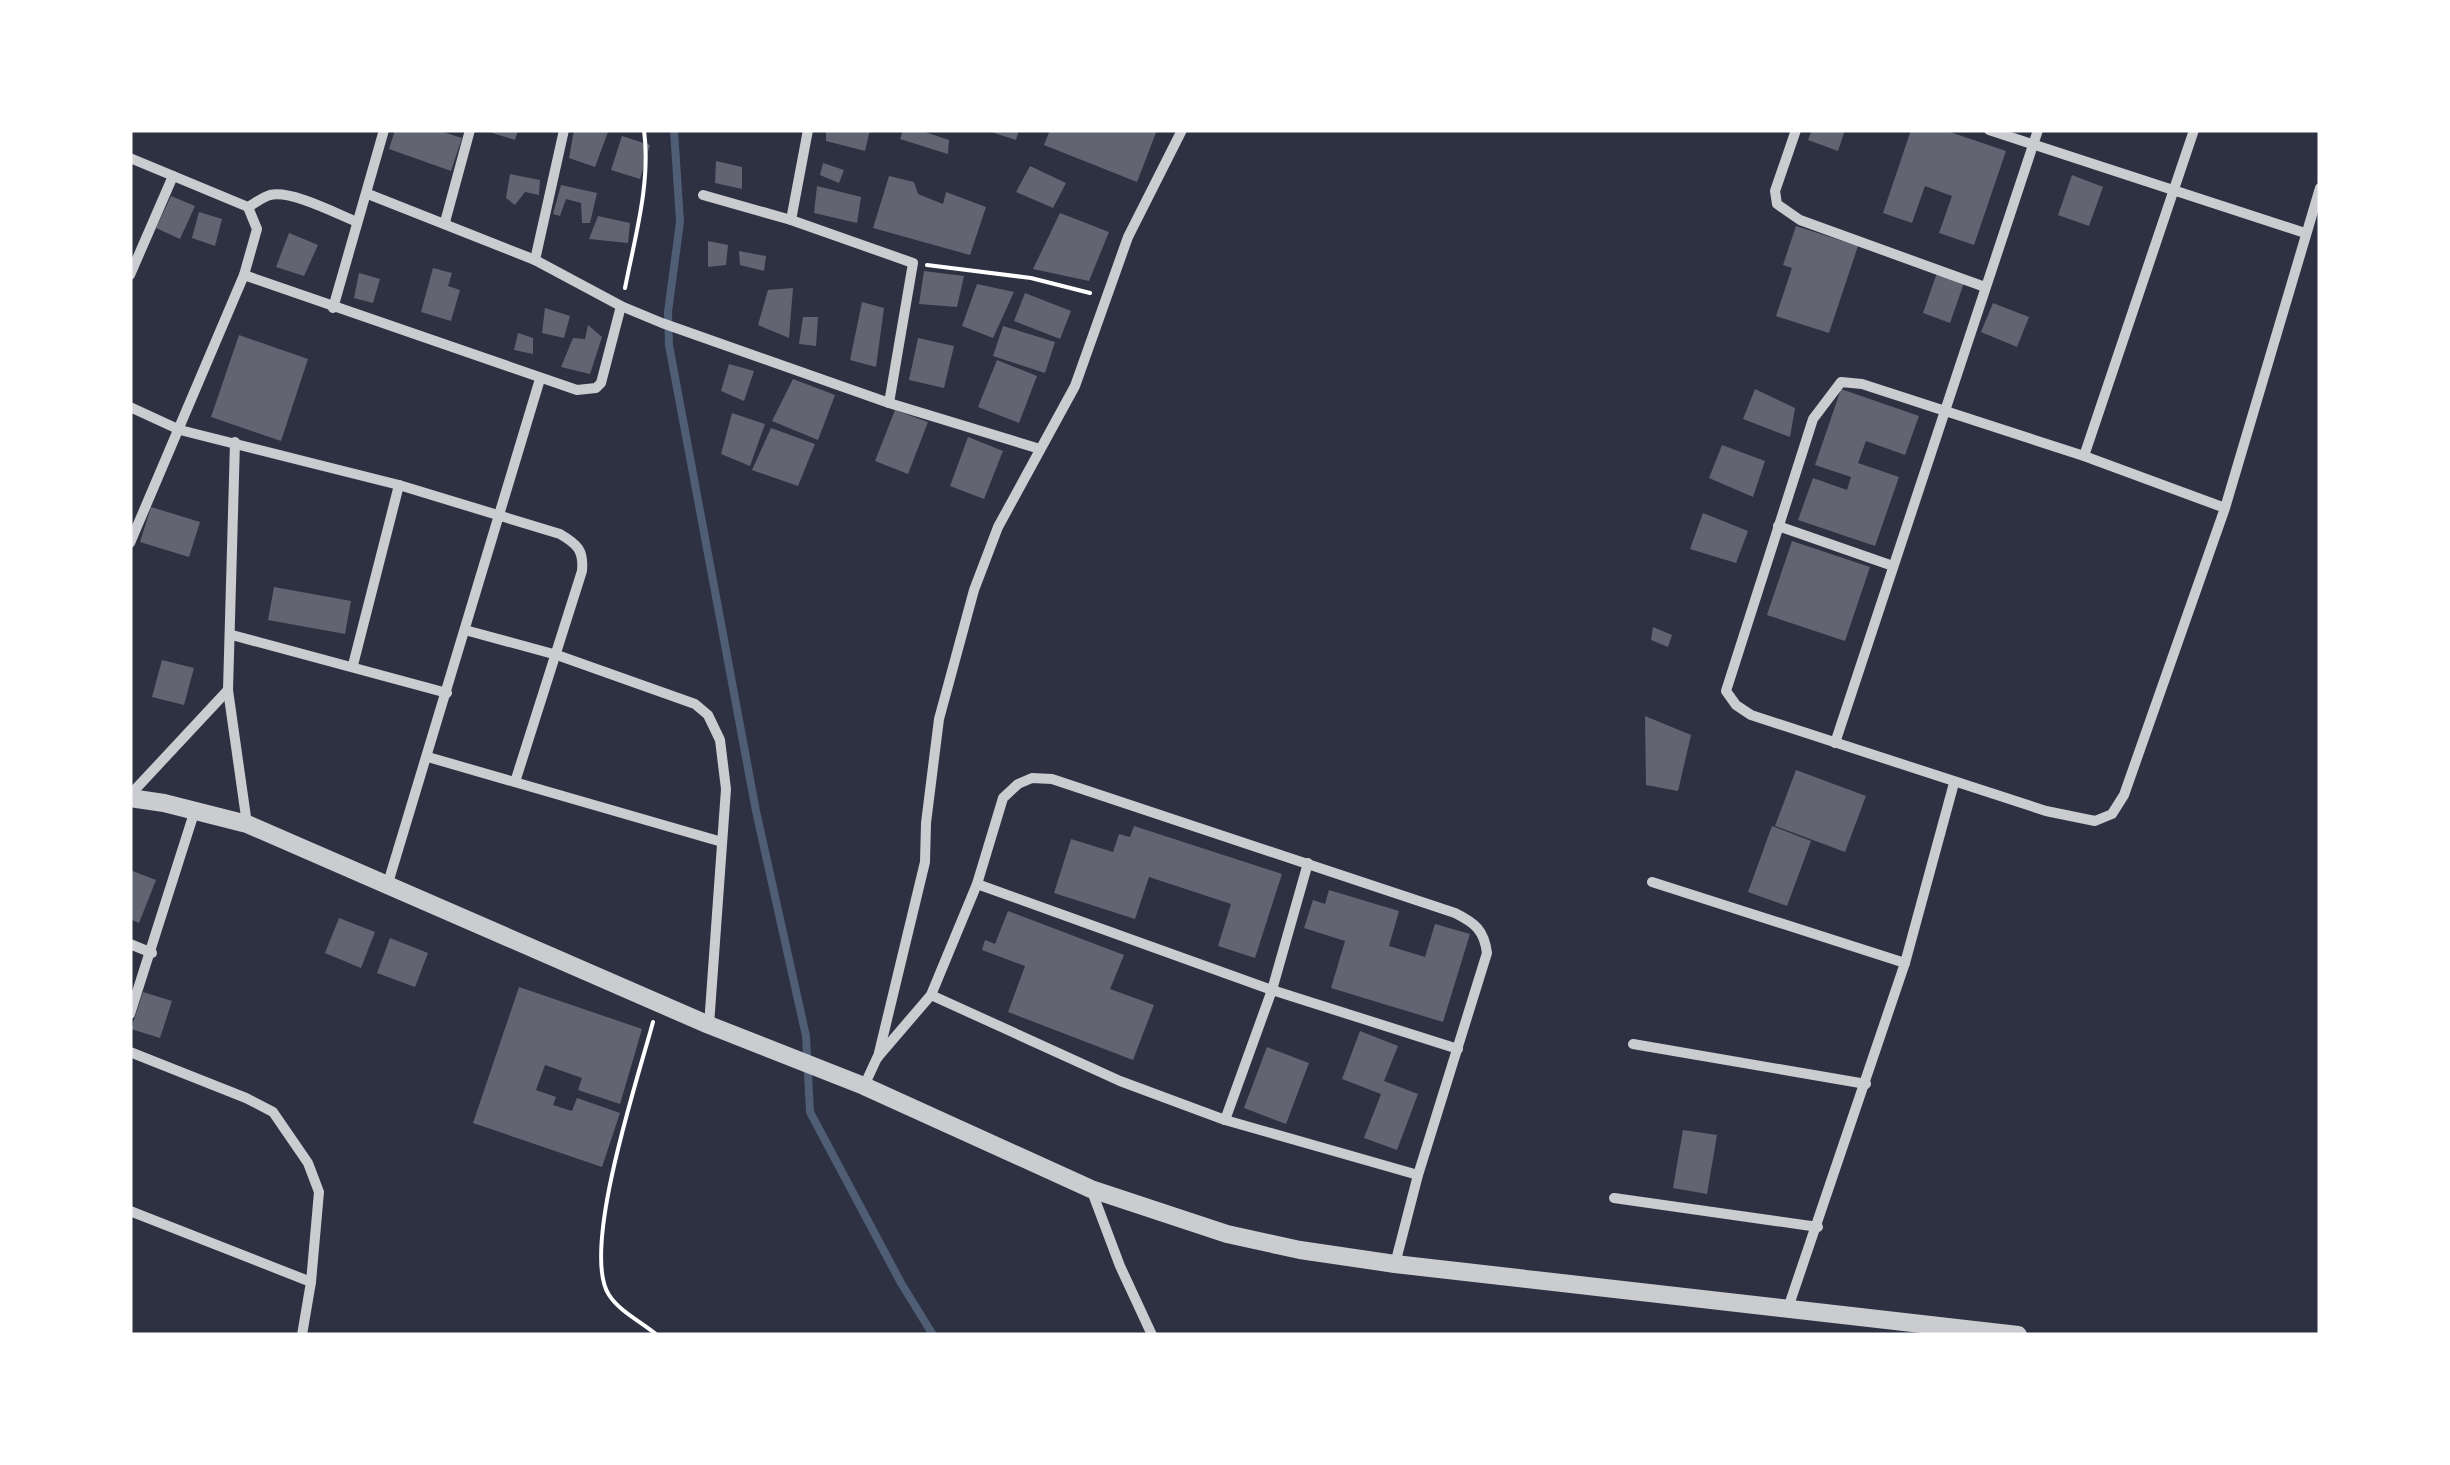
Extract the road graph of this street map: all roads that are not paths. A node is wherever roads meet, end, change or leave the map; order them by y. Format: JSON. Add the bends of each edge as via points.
{"nodes":[{"id":1,"x":384,"y":130,"type":"edge"},
{"id":2,"x":470,"y":130,"type":"edge"},
{"id":3,"x":564,"y":130,"type":"edge"},
{"id":4,"x":808,"y":130,"type":"edge"},
{"id":5,"x":1182,"y":130,"type":"edge"},
{"id":6,"x":1796,"y":130,"type":"edge"},
{"id":7,"x":1989,"y":130,"type":"edge"},
{"id":8,"x":2038,"y":130,"type":"edge"},
{"id":9,"x":2194,"y":130,"type":"edge"},
{"id":10,"x":2033,"y":146,"type":"junction"},
{"id":11,"x":130,"y":158,"type":"edge"},
{"id":12,"x":174,"y":176,"type":"junction"},
{"id":13,"x":2320,"y":188,"type":"edge"},
{"id":14,"x":2174,"y":191,"type":"junction"},
{"id":15,"x":368,"y":194,"type":"junction"},
{"id":16,"x":703,"y":195,"type":"dead end"},
{"id":17,"x":248,"y":207,"type":"junction"},
{"id":18,"x":792,"y":220,"type":"junction"},
{"id":19,"x":357,"y":222,"type":"junction"},
{"id":20,"x":445,"y":222,"type":"junction"},
{"id":21,"x":2305,"y":233,"type":"junction"},
{"id":22,"x":534,"y":260,"type":"junction"},
{"id":23,"x":130,"y":275,"type":"edge"},
{"id":24,"x":244,"y":276,"type":"junction"},
{"id":25,"x":1986,"y":287,"type":"junction"},
{"id":26,"x":621,"y":306,"type":"junction"},
{"id":27,"x":333,"y":308,"type":"junction"},
{"id":28,"x":540,"y":379,"type":"junction"},
{"id":29,"x":889,"y":403,"type":"junction"},
{"id":30,"x":130,"y":407,"type":"edge"},
{"id":31,"x":1944,"y":411,"type":"junction"},
{"id":32,"x":180,"y":430,"type":"junction"},
{"id":33,"x":236,"y":442,"type":"junction"},
{"id":34,"x":1040,"y":449,"type":"junction"},
{"id":35,"x":2084,"y":456,"type":"junction"},
{"id":36,"x":399,"y":485,"type":"junction"},
{"id":37,"x":2225,"y":508,"type":"junction"},
{"id":38,"x":498,"y":516,"type":"junction"},
{"id":39,"x":1778,"y":526,"type":"junction"},
{"id":40,"x":133,"y":529,"type":"edge"},
{"id":41,"x":130,"y":544,"type":"edge"},
{"id":42,"x":1893,"y":566,"type":"junction"},
{"id":43,"x":465,"y":630,"type":"junction"},
{"id":44,"x":232,"y":635,"type":"junction"},
{"id":45,"x":558,"y":655,"type":"junction"},
{"id":46,"x":353,"y":665,"type":"junction"},
{"id":47,"x":228,"y":690,"type":"junction"},
{"id":48,"x":448,"y":693,"type":"junction"},
{"id":49,"x":1836,"y":743,"type":"junction"},
{"id":50,"x":428,"y":757,"type":"junction"},
{"id":51,"x":514,"y":782,"type":"junction"},
{"id":52,"x":1954,"y":783,"type":"junction"},
{"id":53,"x":130,"y":797,"type":"edge"},
{"id":54,"x":195,"y":810,"type":"junction"},
{"id":55,"x":247,"y":824,"type":"junction"},
{"id":56,"x":722,"y":842,"type":"junction"},
{"id":57,"x":1308,"y":864,"type":"junction"},
{"id":58,"x":1652,"y":882,"type":"dead end"},
{"id":59,"x":388,"y":883,"type":"junction"},
{"id":60,"x":977,"y":884,"type":"junction"},
{"id":61,"x":130,"y":944,"type":"edge"},
{"id":62,"x":152,"y":952,"type":"junction"},
{"id":63,"x":1906,"y":963,"type":"junction"},
{"id":64,"x":1272,"y":990,"type":"junction"},
{"id":65,"x":931,"y":995,"type":"junction"},
{"id":66,"x":130,"y":1014,"type":"edge"},
{"id":67,"x":709,"y":1024,"type":"junction"},
{"id":68,"x":1633,"y":1044,"type":"dead end"},
{"id":69,"x":1458,"y":1049,"type":"junction"},
{"id":70,"x":130,"y":1052,"type":"edge"},
{"id":71,"x":877,"y":1058,"type":"junction"},
{"id":72,"x":1866,"y":1084,"type":"junction"},
{"id":73,"x":864,"y":1086,"type":"junction"},
{"id":74,"x":1226,"y":1120,"type":"junction"},
{"id":75,"x":1418,"y":1175,"type":"junction"},
{"id":76,"x":1091,"y":1189,"type":"junction"},
{"id":77,"x":1614,"y":1198,"type":"dead end"},
{"id":78,"x":130,"y":1210,"type":"edge"},
{"id":79,"x":1818,"y":1227,"type":"junction"},
{"id":80,"x":1395,"y":1264,"type":"junction"},
{"id":81,"x":312,"y":1282,"type":"junction"},
{"id":82,"x":1788,"y":1308,"type":"junction"},
{"id":83,"x":302,"y":1335,"type":"edge"},
{"id":84,"x":1152,"y":1335,"type":"edge"},
{"id":85,"x":2018,"y":1335,"type":"edge"}],
"edges":[{"from":1,"to":15,"type":"street"},
{"from":2,"to":20,"type":"street"},
{"from":3,"to":22,"type":"street"},
{"from":4,"to":18,"type":"street"},
{"from":5,"to":34,"type":"street","via":[[1141,208],[1075,386]]},
{"from":6,"to":25,"type":"street","via":[[1774,191],[1776,204],[1800,220]]},
{"from":7,"to":10,"type":"street"},
{"from":8,"to":10,"type":"street"},
{"from":9,"to":14,"type":"street"},
{"from":10,"to":14,"type":"street"},
{"from":10,"to":25,"type":"street"},
{"from":11,"to":12,"type":"street"},
{"from":12,"to":17,"type":"street"},
{"from":12,"to":23,"type":"street"},
{"from":13,"to":21,"type":"street"},
{"from":14,"to":21,"type":"street"},
{"from":14,"to":35,"type":"street"},
{"from":15,"to":19,"type":"street"},
{"from":15,"to":20,"type":"street"},
{"from":16,"to":18,"type":"street"},
{"from":17,"to":19,"type":"street","via":[[279,195]]},
{"from":17,"to":24,"type":"street","via":[[257,229]]},
{"from":18,"to":29,"type":"street","via":[[913,263]]},
{"from":19,"to":27,"type":"street"},
{"from":20,"to":22,"type":"street"},
{"from":21,"to":37,"type":"street"},
{"from":22,"to":26,"type":"street"},
{"from":24,"to":27,"type":"street"},
{"from":24,"to":32,"type":"street"},
{"from":25,"to":31,"type":"street"},
{"from":26,"to":28,"type":"street","via":[[596,388]]},
{"from":26,"to":29,"type":"street"},
{"from":27,"to":28,"type":"street"},
{"from":28,"to":38,"type":"street"},
{"from":29,"to":34,"type":"street"},
{"from":30,"to":32,"type":"street"},
{"from":31,"to":35,"type":"street"},
{"from":31,"to":39,"type":"street","via":[[1840,382],[1813,419]]},
{"from":31,"to":42,"type":"street"},
{"from":32,"to":33,"type":"street"},
{"from":32,"to":40,"type":"street"},
{"from":33,"to":36,"type":"street"},
{"from":33,"to":44,"type":"street"},
{"from":34,"to":71,"type":"street","via":[[998,527],[958,646],[939,718],[925,862]]},
{"from":35,"to":37,"type":"street"},
{"from":36,"to":38,"type":"street"},
{"from":36,"to":46,"type":"street"},
{"from":37,"to":52,"type":"street","via":[[2124,796],[2112,814],[2095,821]]},
{"from":38,"to":43,"type":"street"},
{"from":38,"to":45,"type":"street","via":[[560,534],[584,555]]},
{"from":39,"to":42,"type":"street"},
{"from":39,"to":49,"type":"street","via":[[1726,691],[1751,715]]},
{"from":40,"to":41,"type":"street"},
{"from":42,"to":49,"type":"street"},
{"from":43,"to":45,"type":"street"},
{"from":43,"to":48,"type":"street"},
{"from":44,"to":46,"type":"street"},
{"from":44,"to":47,"type":"street"},
{"from":45,"to":51,"type":"street"},
{"from":45,"to":56,"type":"street","via":[[695,704],[708,716],[720,740],[726,788]]},
{"from":46,"to":48,"type":"street"},
{"from":47,"to":53,"type":"street"},
{"from":47,"to":55,"type":"street"},
{"from":48,"to":50,"type":"street"},
{"from":49,"to":52,"type":"street"},
{"from":50,"to":51,"type":"street"},
{"from":50,"to":59,"type":"street"},
{"from":51,"to":56,"type":"street"},
{"from":52,"to":63,"type":"street"},
{"from":53,"to":54,"type":"street"},
{"from":54,"to":55,"type":"street"},
{"from":54,"to":62,"type":"street"},
{"from":55,"to":59,"type":"street"},
{"from":56,"to":67,"type":"street"},
{"from":57,"to":60,"type":"street","via":[[1032,778],[1003,798]]},
{"from":57,"to":64,"type":"street"},
{"from":57,"to":69,"type":"street","via":[[1454,913],[1485,935],[1487,953]]},
{"from":58,"to":63,"type":"street"},
{"from":59,"to":67,"type":"street"},
{"from":60,"to":64,"type":"street"},
{"from":60,"to":65,"type":"street"},
{"from":61,"to":62,"type":"street"},
{"from":62,"to":66,"type":"street"},
{"from":63,"to":72,"type":"street"},
{"from":64,"to":69,"type":"street"},
{"from":64,"to":74,"type":"street"},
{"from":65,"to":71,"type":"street"},
{"from":65,"to":74,"type":"street","via":[[1120,1081]]},
{"from":67,"to":73,"type":"street"},
{"from":68,"to":72,"type":"street"},
{"from":69,"to":75,"type":"street"},
{"from":70,"to":81,"type":"street","via":[[273,1112],[308,1162],[319,1192]]},
{"from":71,"to":73,"type":"street"},
{"from":72,"to":79,"type":"street"},
{"from":73,"to":76,"type":"street"},
{"from":74,"to":75,"type":"street"},
{"from":75,"to":80,"type":"street"},
{"from":76,"to":80,"type":"street","via":[[1227,1234]]},
{"from":76,"to":84,"type":"street"},
{"from":77,"to":79,"type":"street"},
{"from":78,"to":81,"type":"street"},
{"from":79,"to":82,"type":"street"},
{"from":80,"to":82,"type":"street"},
{"from":81,"to":83,"type":"street"},
{"from":82,"to":85,"type":"street"}]}
